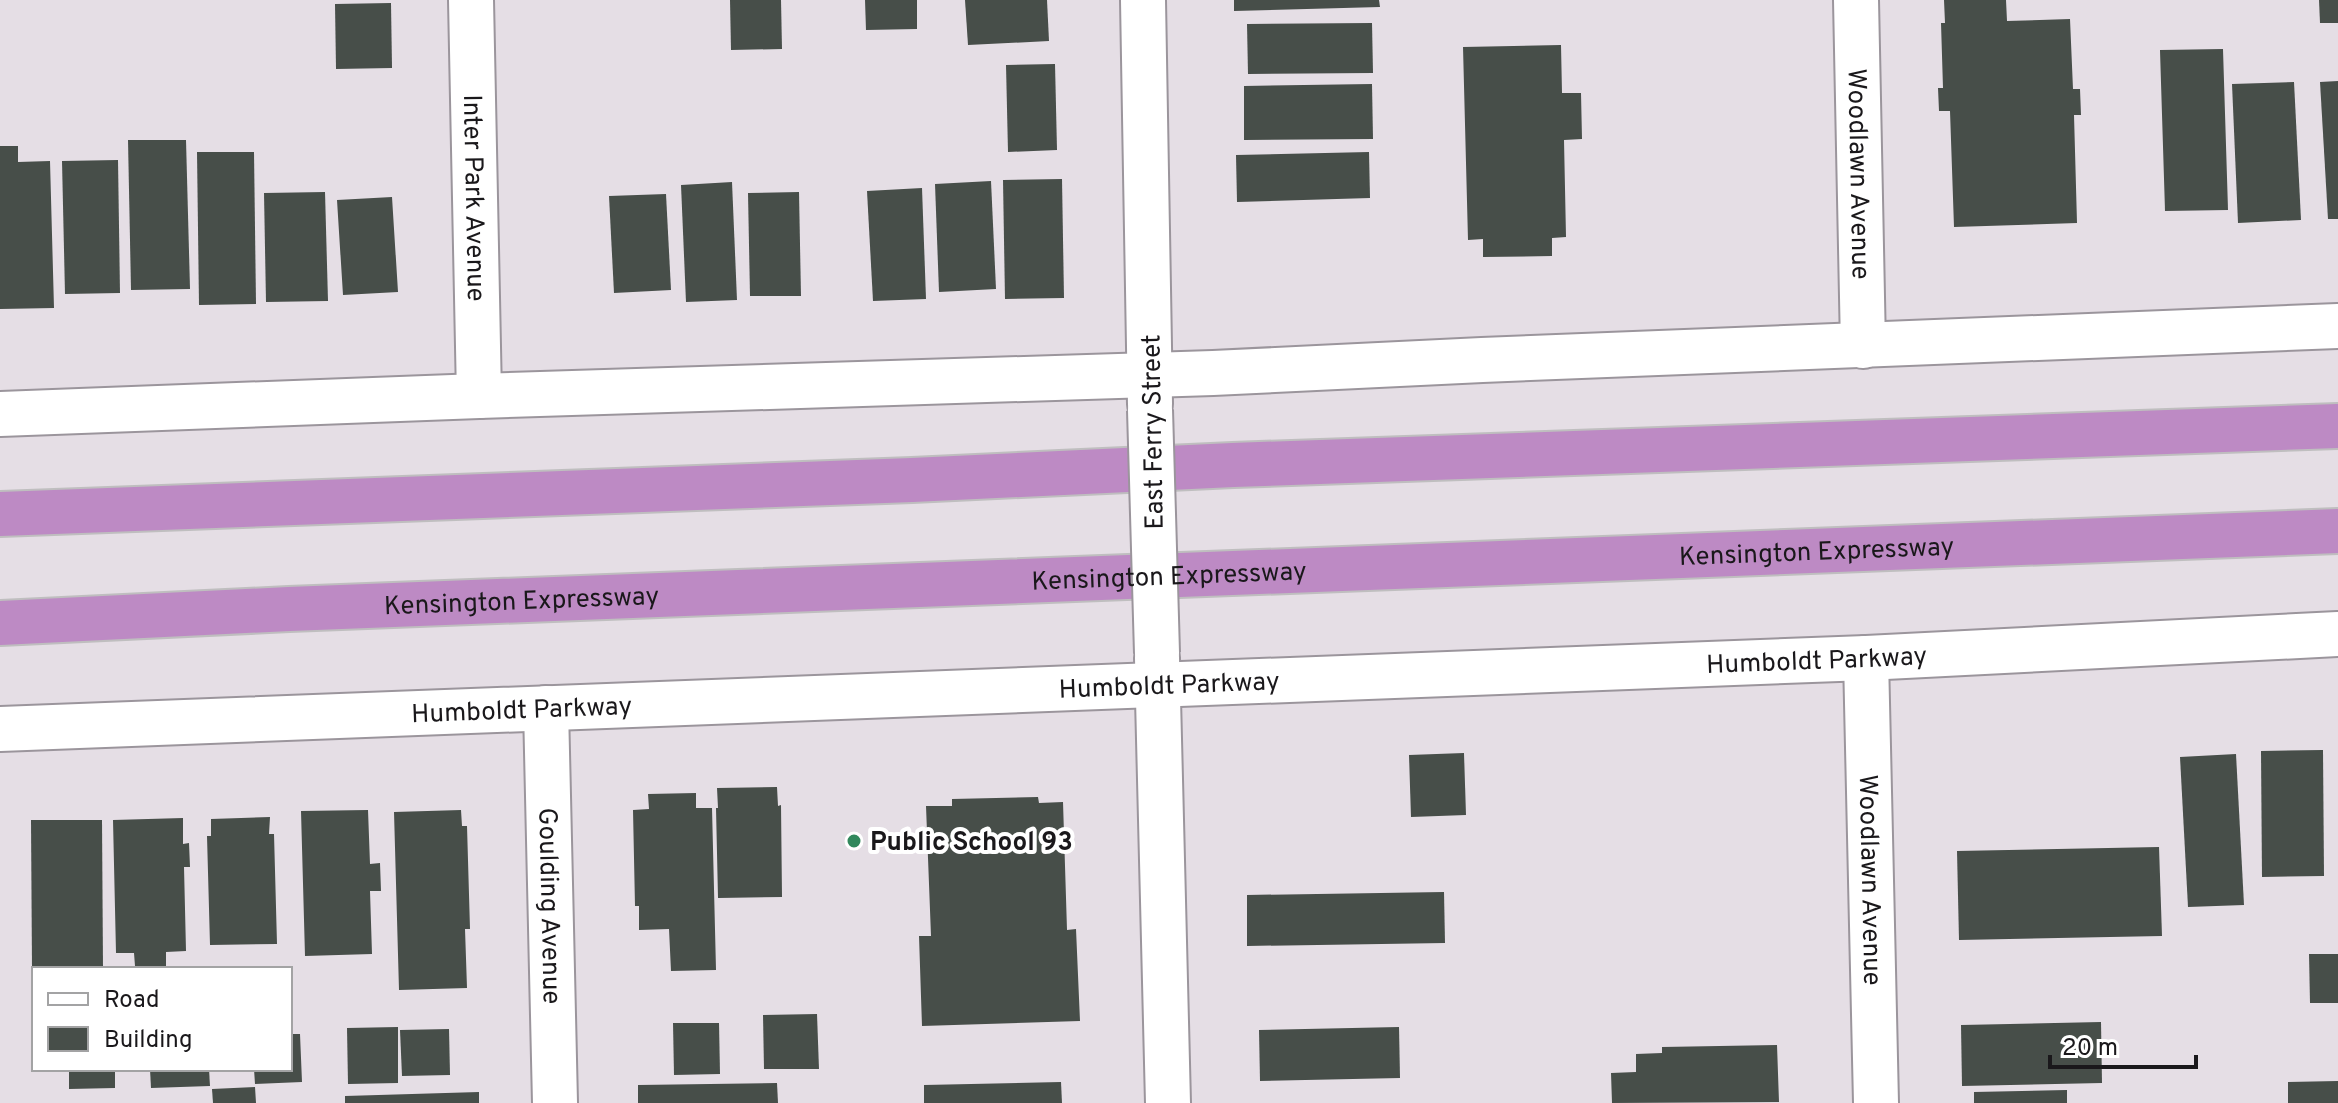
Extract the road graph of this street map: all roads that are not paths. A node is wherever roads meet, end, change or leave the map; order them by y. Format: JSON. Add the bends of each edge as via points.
{"nodes":[{"id":1,"x":471,"y":0,"type":"edge"},
{"id":2,"x":1143,"y":0,"type":"edge"},
{"id":3,"x":1856,"y":0,"type":"edge"},
{"id":4,"x":2338,"y":326,"type":"edge"},
{"id":5,"x":1863,"y":346,"type":"junction"},
{"id":6,"x":1150,"y":392,"type":"junction"},
{"id":7,"x":479,"y":396,"type":"junction"},
{"id":8,"x":0,"y":414,"type":"edge"},
{"id":9,"x":2338,"y":426,"type":"edge"},
{"id":10,"x":0,"y":514,"type":"edge"},
{"id":11,"x":2338,"y":531,"type":"edge"},
{"id":12,"x":0,"y":623,"type":"edge"},
{"id":13,"x":2338,"y":634,"type":"edge"},
{"id":14,"x":1866,"y":658,"type":"junction"},
{"id":15,"x":1158,"y":669,"type":"junction"},
{"id":16,"x":546,"y":708,"type":"junction"},
{"id":17,"x":0,"y":729,"type":"edge"},
{"id":18,"x":555,"y":1103,"type":"edge"},
{"id":19,"x":1168,"y":1103,"type":"edge"},
{"id":20,"x":1876,"y":1103,"type":"edge"}],
"edges":[{"from":1,"to":7,"type":"street","name":"Inter Park Avenue"},
{"from":2,"to":6,"type":"street","name":"East Ferry Street"},
{"from":3,"to":5,"type":"street","name":"Woodlawn Avenue"},
{"from":4,"to":5,"type":"street"},
{"from":5,"to":6,"type":"street"},
{"from":6,"to":7,"type":"street"},
{"from":6,"to":15,"type":"street","name":"East Ferry Street","bridge":true},
{"from":7,"to":8,"type":"street"},
{"from":9,"to":10,"type":"highway"},
{"from":11,"to":12,"type":"highway","name":"Kensington Expressway"},
{"from":13,"to":14,"type":"street","name":"Humboldt Parkway"},
{"from":14,"to":15,"type":"street","name":"Humboldt Parkway"},
{"from":14,"to":20,"type":"street","name":"Woodlawn Avenue"},
{"from":15,"to":16,"type":"street","name":"Humboldt Parkway"},
{"from":15,"to":19,"type":"street","name":"East Ferry Street"},
{"from":16,"to":17,"type":"street","name":"Humboldt Parkway"},
{"from":16,"to":18,"type":"street","name":"Goulding Avenue"}]}
